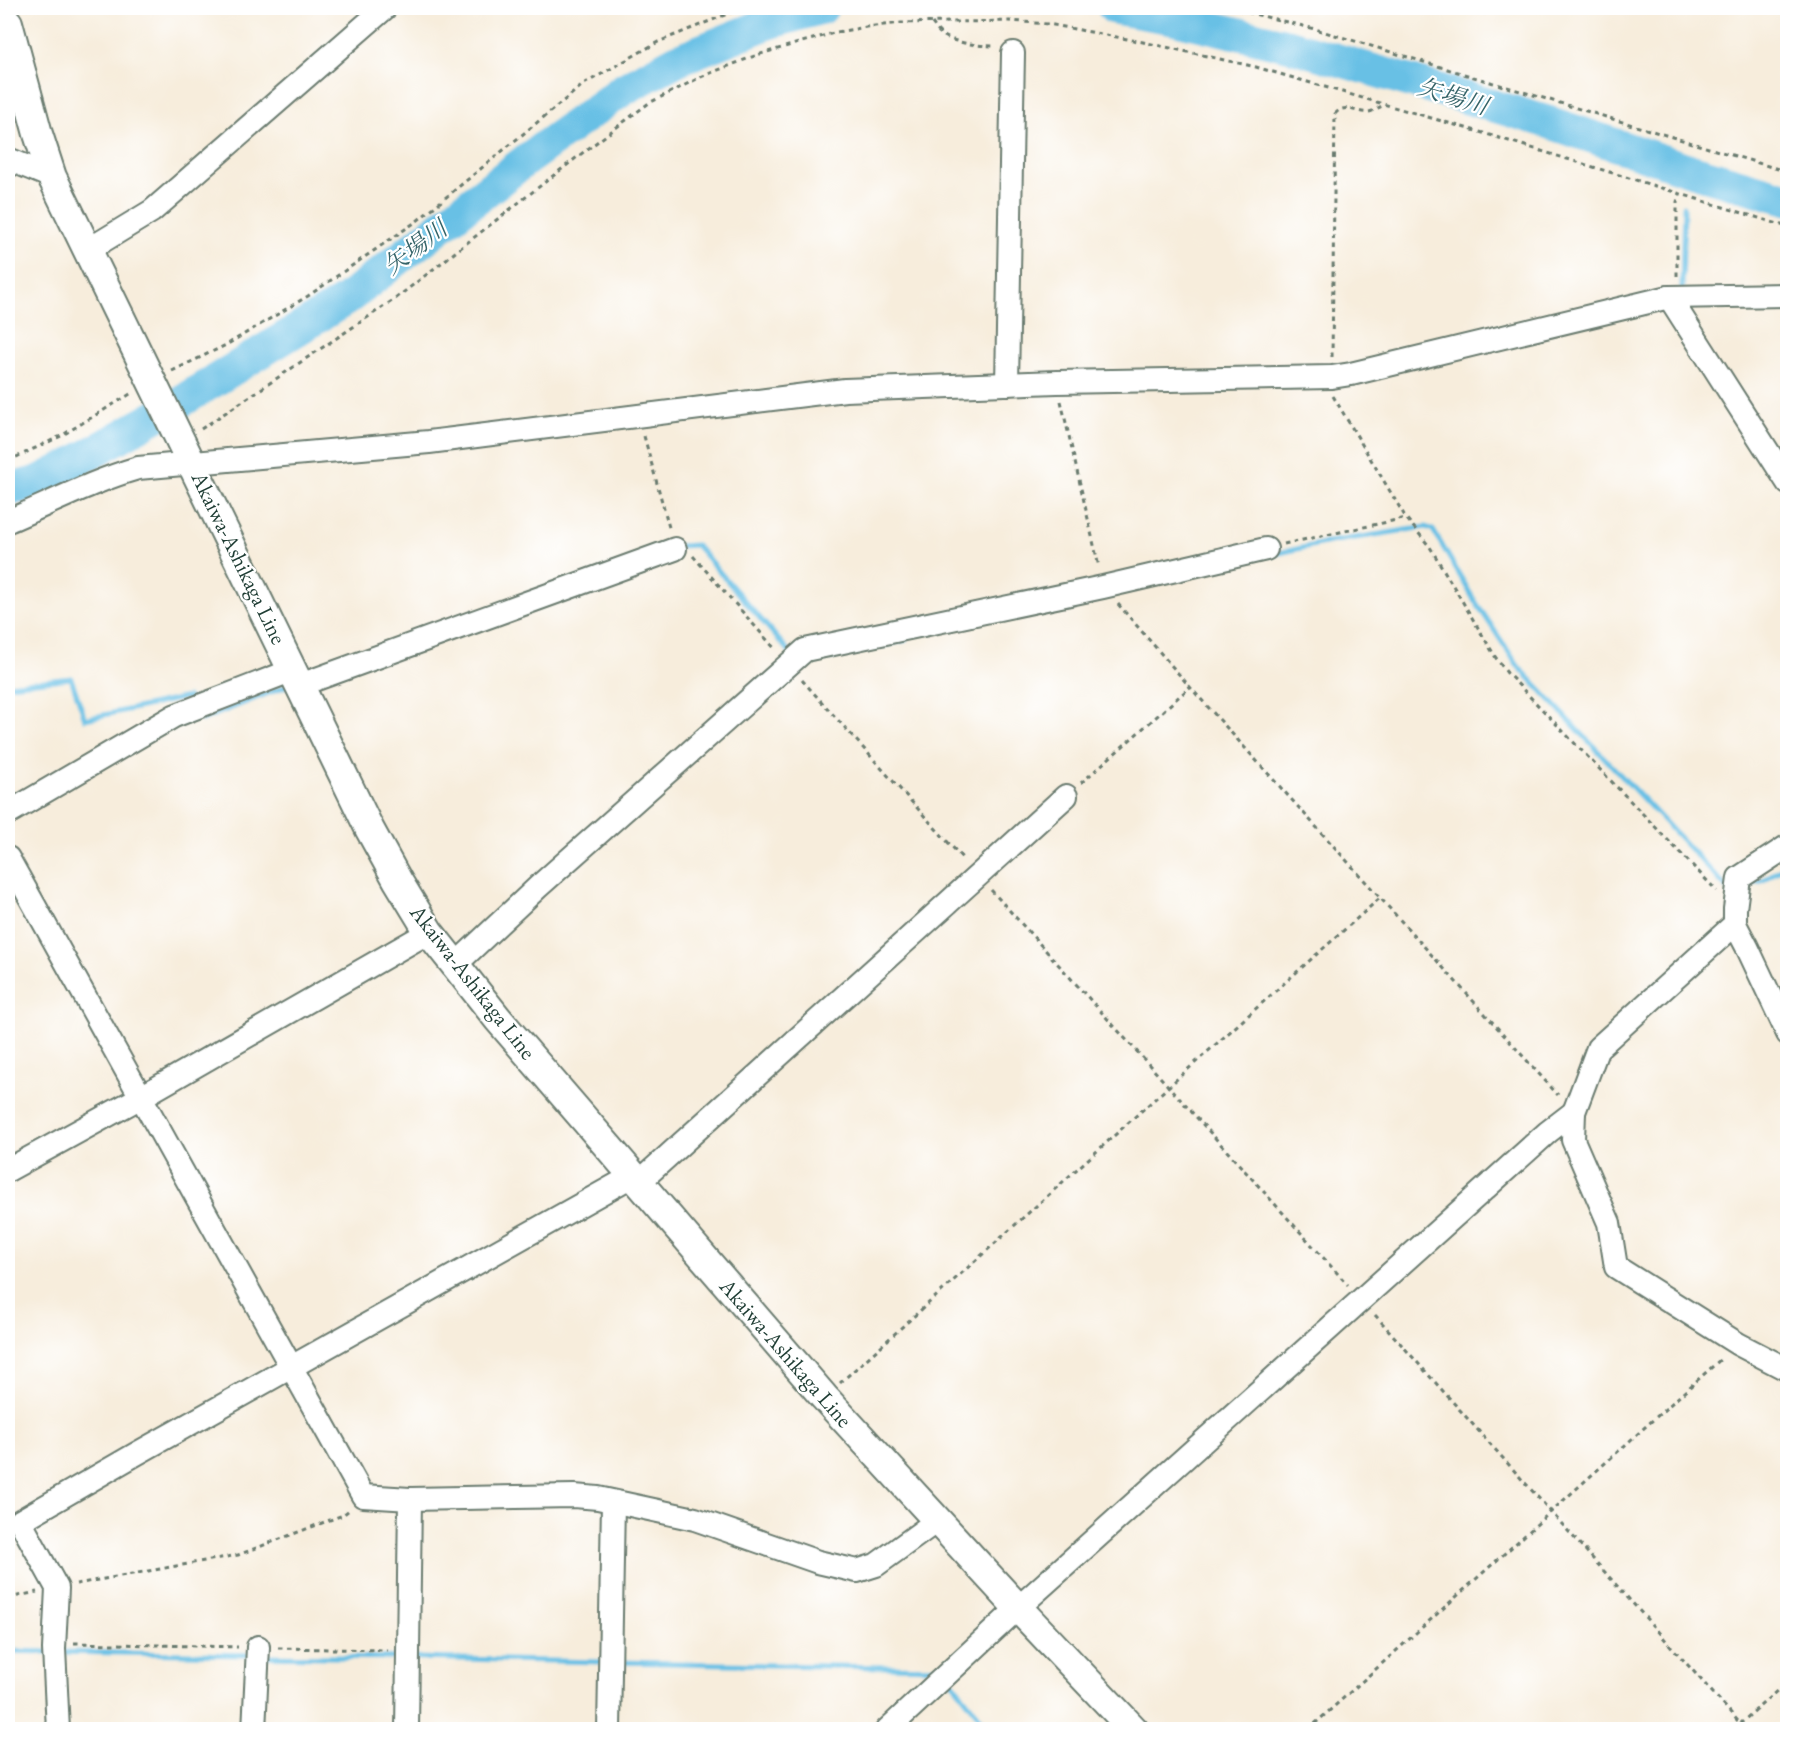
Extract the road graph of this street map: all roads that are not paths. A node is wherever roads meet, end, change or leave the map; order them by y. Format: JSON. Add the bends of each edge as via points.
{"nodes":[{"id":1,"x":385,"y":8,"type":"edge"},
{"id":2,"x":8,"y":23,"type":"edge"},
{"id":3,"x":1013,"y":53,"type":"road end"},
{"id":4,"x":8,"y":159,"type":"edge"},
{"id":5,"x":52,"y":177,"type":"junction"},
{"id":6,"x":88,"y":250,"type":"junction"},
{"id":7,"x":1788,"y":295,"type":"edge"},
{"id":8,"x":1669,"y":297,"type":"junction"},
{"id":9,"x":1007,"y":384,"type":"junction"},
{"id":10,"x":193,"y":464,"type":"junction"},
{"id":11,"x":1788,"y":483,"type":"edge"},
{"id":12,"x":8,"y":521,"type":"edge"},
{"id":13,"x":675,"y":549,"type":"road end"},
{"id":14,"x":1266,"y":549,"type":"road end"},
{"id":15,"x":297,"y":678,"type":"junction"},
{"id":16,"x":1066,"y":796,"type":"road end"},
{"id":17,"x":8,"y":813,"type":"edge"},
{"id":18,"x":1788,"y":846,"type":"edge"},
{"id":19,"x":8,"y":858,"type":"edge"},
{"id":20,"x":1735,"y":916,"type":"junction"},
{"id":21,"x":429,"y":932,"type":"junction"},
{"id":22,"x":455,"y":965,"type":"junction"},
{"id":23,"x":1788,"y":1034,"type":"edge"},
{"id":24,"x":141,"y":1097,"type":"junction"},
{"id":25,"x":1574,"y":1112,"type":"junction"},
{"id":26,"x":8,"y":1170,"type":"edge"},
{"id":27,"x":635,"y":1180,"type":"junction"},
{"id":28,"x":292,"y":1367,"type":"junction"},
{"id":29,"x":1788,"y":1370,"type":"edge"},
{"id":30,"x":410,"y":1499,"type":"junction"},
{"id":31,"x":613,"y":1502,"type":"junction"},
{"id":32,"x":938,"y":1520,"type":"junction"},
{"id":33,"x":1018,"y":1608,"type":"junction"},
{"id":34,"x":257,"y":1655,"type":"road end"},
{"id":35,"x":58,"y":1730,"type":"edge"},
{"id":36,"x":254,"y":1730,"type":"edge"},
{"id":37,"x":407,"y":1730,"type":"edge"},
{"id":38,"x":609,"y":1730,"type":"edge"},
{"id":39,"x":887,"y":1730,"type":"edge"},
{"id":40,"x":1134,"y":1730,"type":"edge"}],
"edges":[{"from":1,"to":6,"type":"street","via":[[152,211]]},
{"from":2,"to":5,"type":"main road","name":"Akaiwa-Ashikaga Line"},
{"from":3,"to":9,"type":"street"},
{"from":4,"to":5,"type":"street"},
{"from":5,"to":6,"type":"main road","name":"Akaiwa-Ashikaga Line"},
{"from":6,"to":10,"type":"main road","name":"Akaiwa-Ashikaga Line","via":[[153,384],[187,435]]},
{"from":7,"to":8,"type":"street"},
{"from":8,"to":9,"type":"street","via":[[1351,374]]},
{"from":8,"to":11,"type":"street"},
{"from":9,"to":10,"type":"street","via":[[845,390],[429,442]]},
{"from":10,"to":12,"type":"street","via":[[138,468],[115,474]]},
{"from":10,"to":15,"type":"main road","name":"Akaiwa-Ashikaga Line"},
{"from":13,"to":15,"type":"street"},
{"from":14,"to":22,"type":"street","via":[[805,650]]},
{"from":15,"to":17,"type":"street","via":[[174,717]]},
{"from":15,"to":21,"type":"main road","name":"Akaiwa-Ashikaga Line","via":[[370,830]]},
{"from":16,"to":27,"type":"street"},
{"from":18,"to":20,"type":"street","via":[[1739,878]]},
{"from":19,"to":24,"type":"street"},
{"from":20,"to":23,"type":"street"},
{"from":20,"to":25,"type":"street","via":[[1598,1048]]},
{"from":21,"to":22,"type":"main road","name":"Akaiwa-Ashikaga Line"},
{"from":21,"to":24,"type":"street"},
{"from":22,"to":27,"type":"main road","name":"Akaiwa-Ashikaga Line"},
{"from":24,"to":26,"type":"street"},
{"from":24,"to":28,"type":"street"},
{"from":25,"to":29,"type":"street","via":[[1573,1140],[1609,1223],[1616,1267],[1738,1344]]},
{"from":25,"to":33,"type":"street"},
{"from":27,"to":28,"type":"street"},
{"from":27,"to":32,"type":"main road","name":"Akaiwa-Ashikaga Line","via":[[824,1397]]},
{"from":28,"to":30,"type":"street","via":[[363,1496]]},
{"from":28,"to":35,"type":"street","via":[[20,1521],[57,1588],[54,1643]]},
{"from":30,"to":31,"type":"street","via":[[574,1496]]},
{"from":30,"to":37,"type":"street"},
{"from":31,"to":32,"type":"street","via":[[695,1519],[818,1562],[857,1571],[876,1565]]},
{"from":31,"to":38,"type":"street"},
{"from":32,"to":33,"type":"main road","name":"Akaiwa-Ashikaga Line"},
{"from":33,"to":39,"type":"street"},
{"from":33,"to":40,"type":"main road","name":"Akaiwa-Ashikaga Line"},
{"from":34,"to":36,"type":"street"}]}
